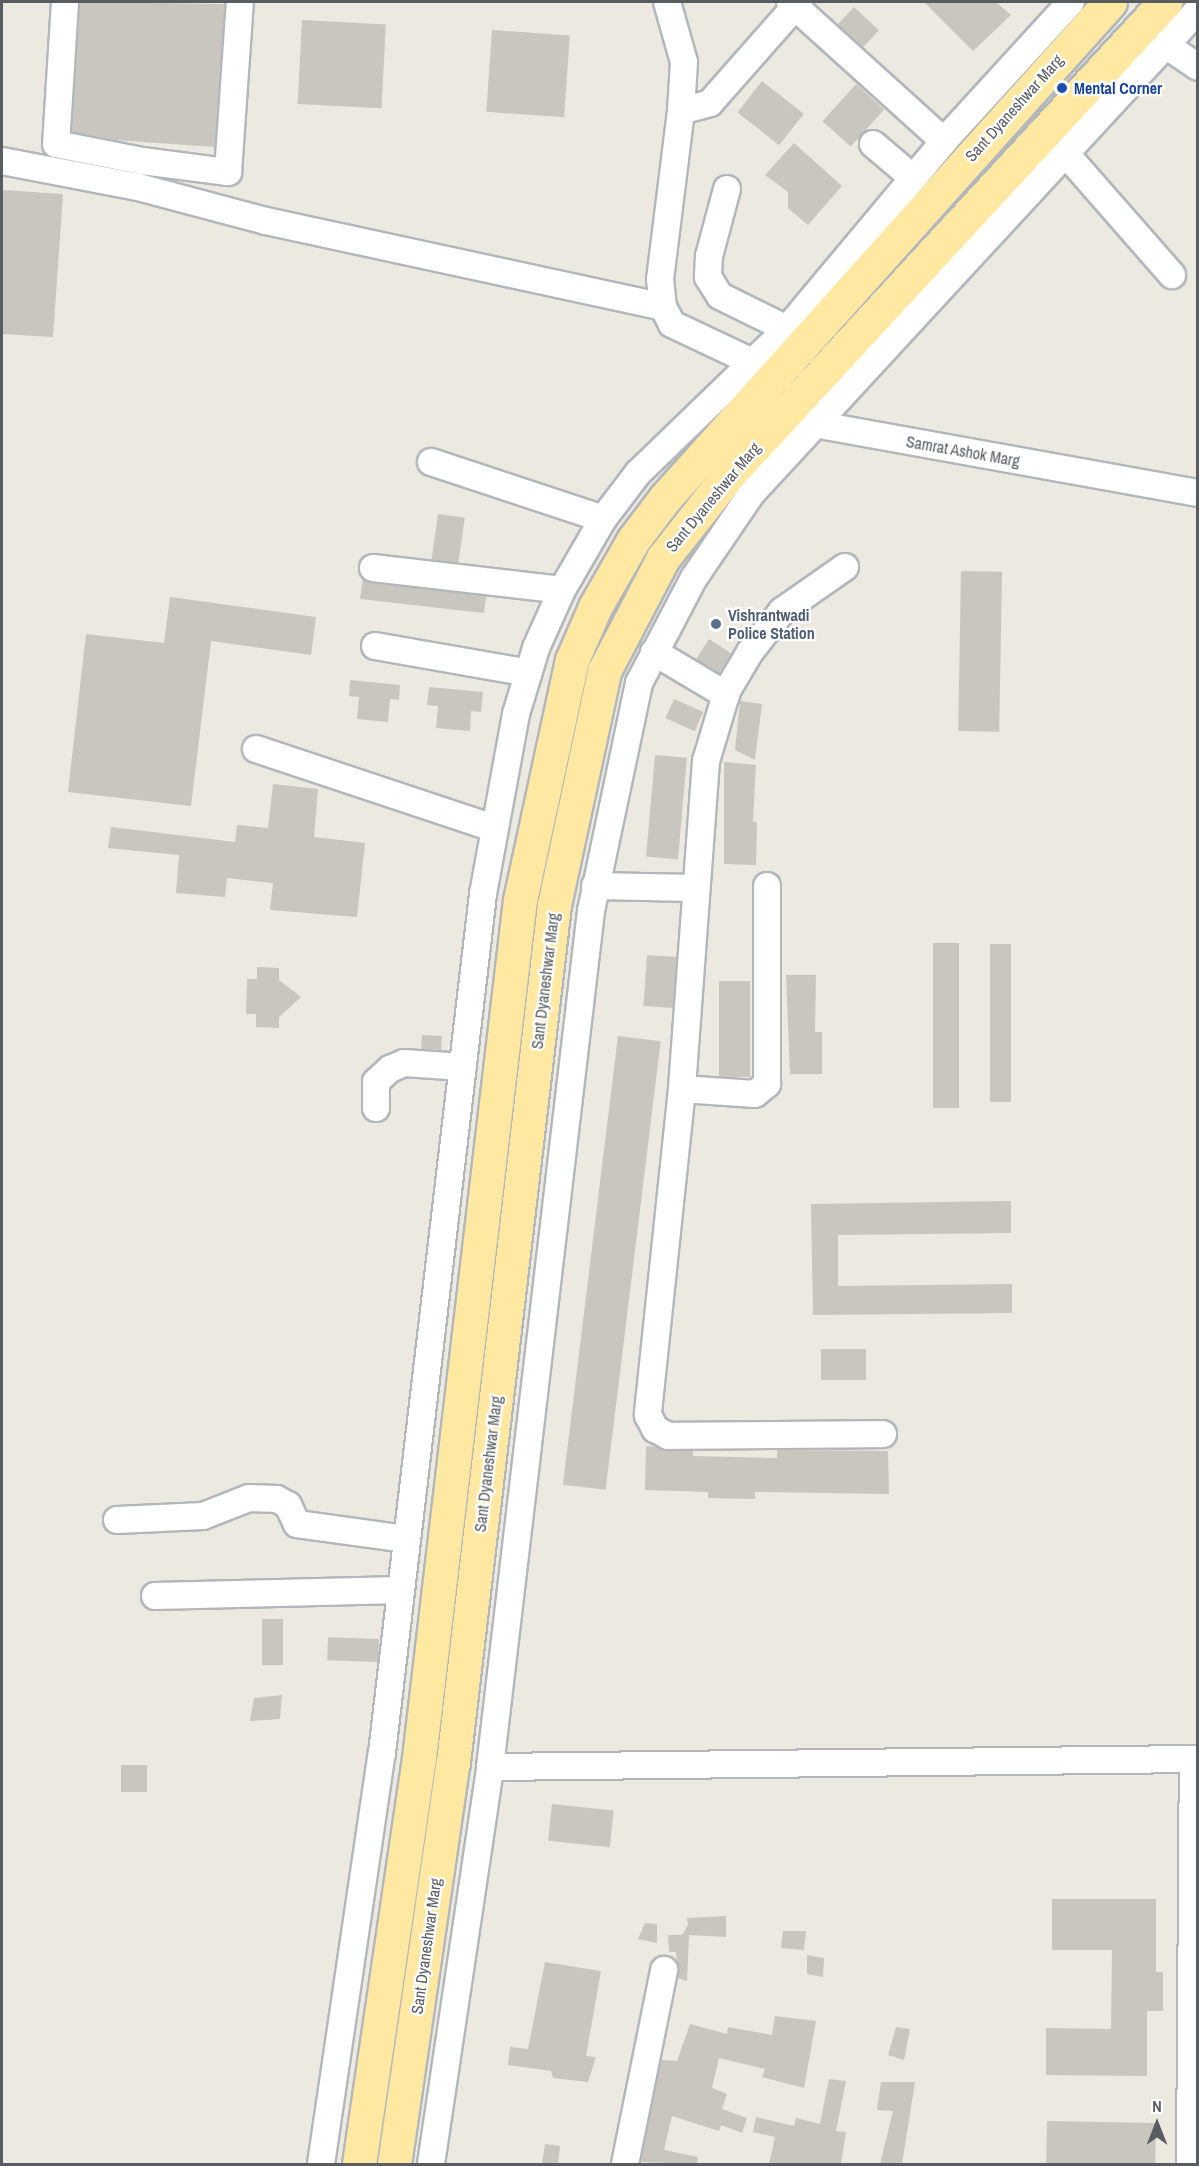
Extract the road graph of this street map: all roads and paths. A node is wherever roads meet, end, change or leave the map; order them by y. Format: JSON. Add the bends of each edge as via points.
{"nodes":[{"id":1,"x":65,"y":2,"type":"edge"},
{"id":2,"x":240,"y":2,"type":"edge"},
{"id":3,"x":667,"y":2,"type":"edge"},
{"id":4,"x":1071,"y":2,"type":"edge"},
{"id":5,"x":1110,"y":2,"type":"edge"},
{"id":6,"x":1165,"y":2,"type":"edge"},
{"id":7,"x":794,"y":4,"type":"edge"},
{"id":8,"x":1197,"y":10,"type":"edge"},
{"id":9,"x":1167,"y":46,"type":"junction"},
{"id":10,"x":1197,"y":67,"type":"edge"},
{"id":11,"x":681,"y":111,"type":"junction"},
{"id":12,"x":944,"y":141,"type":"junction"},
{"id":13,"x":873,"y":144,"type":"dead end"},
{"id":14,"x":1066,"y":154,"type":"junction"},
{"id":15,"x":2,"y":161,"type":"edge"},
{"id":16,"x":142,"y":161,"type":"junction"},
{"id":17,"x":913,"y":178,"type":"junction"},
{"id":18,"x":138,"y":187,"type":"junction"},
{"id":19,"x":727,"y":189,"type":"dead end"},
{"id":20,"x":1173,"y":276,"type":"dead end"},
{"id":21,"x":663,"y":307,"type":"junction"},
{"id":22,"x":787,"y":329,"type":"junction"},
{"id":23,"x":760,"y":373,"type":"junction"},
{"id":24,"x":803,"y":415,"type":"junction"},
{"id":25,"x":431,"y":462,"type":"dead end"},
{"id":26,"x":1197,"y":493,"type":"edge"},
{"id":27,"x":603,"y":519,"type":"junction"},
{"id":28,"x":845,"y":567,"type":"dead end"},
{"id":29,"x":373,"y":568,"type":"dead end"},
{"id":30,"x":562,"y":590,"type":"junction"},
{"id":31,"x":375,"y":646,"type":"dead end"},
{"id":32,"x":654,"y":652,"type":"junction"},
{"id":33,"x":529,"y":673,"type":"junction"},
{"id":34,"x":726,"y":695,"type":"junction"},
{"id":35,"x":256,"y":749,"type":"dead end"},
{"id":36,"x":494,"y":828,"type":"junction"},
{"id":37,"x":595,"y":886,"type":"junction"},
{"id":38,"x":767,"y":886,"type":"dead end"},
{"id":39,"x":695,"y":888,"type":"junction"},
{"id":40,"x":463,"y":1067,"type":"junction"},
{"id":41,"x":682,"y":1089,"type":"junction"},
{"id":42,"x":376,"y":1108,"type":"dead end"},
{"id":43,"x":883,"y":1434,"type":"dead end"},
{"id":44,"x":117,"y":1520,"type":"dead end"},
{"id":45,"x":407,"y":1539,"type":"junction"},
{"id":46,"x":401,"y":1590,"type":"junction"},
{"id":47,"x":155,"y":1596,"type":"dead end"},
{"id":48,"x":1195,"y":1759,"type":"edge"},
{"id":49,"x":489,"y":1767,"type":"junction"},
{"id":50,"x":664,"y":1970,"type":"dead end"},
{"id":51,"x":1194,"y":2096,"type":"edge"},
{"id":52,"x":321,"y":2164,"type":"edge"},
{"id":53,"x":359,"y":2164,"type":"edge"},
{"id":54,"x":394,"y":2164,"type":"edge"},
{"id":55,"x":431,"y":2164,"type":"edge"},
{"id":56,"x":625,"y":2164,"type":"edge"},
{"id":57,"x":1190,"y":2164,"type":"edge"}],
"edges":[{"from":1,"to":16,"type":"street","via":[[56,144]]},
{"from":2,"to":16,"type":"street","via":[[228,172]]},
{"from":3,"to":11,"type":"street","via":[[682,45]]},
{"from":4,"to":12,"type":"street"},
{"from":5,"to":23,"type":"main road","name":"Sant Dyaneshwar Marg"},
{"from":6,"to":24,"type":"main road","name":"Sant Dyaneshwar Marg"},
{"from":7,"to":11,"type":"street","via":[[710,103]]},
{"from":7,"to":12,"type":"street"},
{"from":8,"to":9,"type":"street"},
{"from":9,"to":10,"type":"street"},
{"from":9,"to":14,"type":"street"},
{"from":11,"to":21,"type":"street","via":[[660,279]]},
{"from":12,"to":17,"type":"street"},
{"from":13,"to":17,"type":"street"},
{"from":14,"to":20,"type":"street"},
{"from":14,"to":24,"type":"street"},
{"from":15,"to":18,"type":"street"},
{"from":16,"to":18,"type":"street"},
{"from":17,"to":22,"type":"street"},
{"from":18,"to":21,"type":"street","via":[[277,223]]},
{"from":19,"to":22,"type":"street","via":[[709,256],[708,277],[720,296]]},
{"from":21,"to":23,"type":"street","via":[[672,324]]},
{"from":22,"to":23,"type":"street"},
{"from":23,"to":24,"type":"street"},
{"from":23,"to":27,"type":"street","via":[[646,465]]},
{"from":23,"to":53,"type":"main road","name":"Sant Dyaneshwar Marg","via":[[704,452],[634,539],[595,607],[572,660],[556,722],[520,900],[418,1758]]},
{"from":24,"to":26,"type":"street","name":"Samrat Ashok Marg"},
{"from":24,"to":32,"type":"street","via":[[719,538]]},
{"from":24,"to":54,"type":"main road","name":"Sant Dyaneshwar Marg","via":[[729,474],[663,558],[604,671],[590,730],[554,905],[453,1762]]},
{"from":25,"to":27,"type":"street"},
{"from":27,"to":30,"type":"street"},
{"from":28,"to":34,"type":"street","via":[[782,611],[750,652]]},
{"from":29,"to":30,"type":"street"},
{"from":30,"to":33,"type":"street"},
{"from":31,"to":33,"type":"street"},
{"from":32,"to":34,"type":"street"},
{"from":32,"to":37,"type":"street","via":[[634,705]]},
{"from":33,"to":36,"type":"street","via":[[516,714]]},
{"from":34,"to":39,"type":"street","via":[[706,761]]},
{"from":35,"to":36,"type":"street"},
{"from":36,"to":40,"type":"street"},
{"from":37,"to":39,"type":"street"},
{"from":37,"to":49,"type":"street"},
{"from":38,"to":41,"type":"street","via":[[767,1084],[755,1094]]},
{"from":39,"to":41,"type":"street"},
{"from":40,"to":42,"type":"street","via":[[404,1063],[390,1069],[376,1082]]},
{"from":40,"to":45,"type":"street"},
{"from":41,"to":43,"type":"street","via":[[648,1415],[655,1429],[668,1436]]},
{"from":44,"to":45,"type":"street","via":[[203,1516],[249,1498],[277,1499],[288,1505],[297,1524]]},
{"from":45,"to":46,"type":"street"},
{"from":46,"to":47,"type":"street"},
{"from":46,"to":52,"type":"street","via":[[382,1753]]},
{"from":48,"to":49,"type":"street"},
{"from":48,"to":51,"type":"street"},
{"from":49,"to":55,"type":"street"},
{"from":50,"to":56,"type":"street"},
{"from":51,"to":57,"type":"street"}]}
